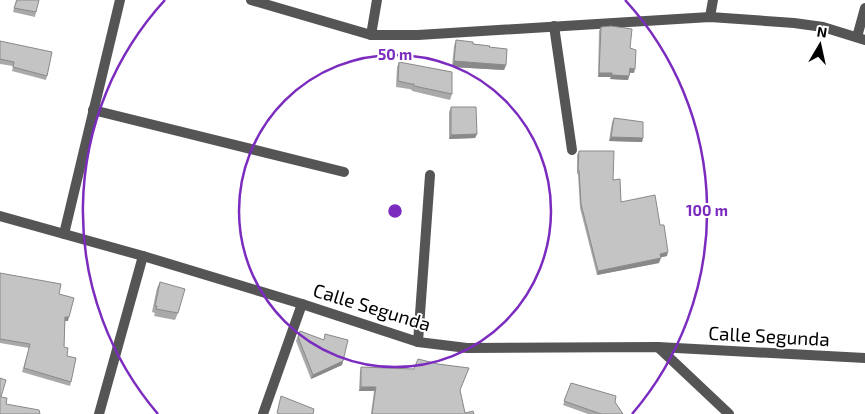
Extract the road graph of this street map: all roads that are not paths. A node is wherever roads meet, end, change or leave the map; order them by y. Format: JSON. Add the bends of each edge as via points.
{"nodes":[{"id":1,"x":120,"y":0,"type":"edge"},
{"id":2,"x":251,"y":0,"type":"edge"},
{"id":3,"x":377,"y":0,"type":"edge"},
{"id":4,"x":713,"y":0,"type":"edge"},
{"id":5,"x":865,"y":8,"type":"edge"},
{"id":6,"x":710,"y":17,"type":"junction"},
{"id":7,"x":554,"y":26,"type":"junction"},
{"id":8,"x":371,"y":35,"type":"junction"},
{"id":9,"x":861,"y":38,"type":"edge"},
{"id":10,"x":93,"y":110,"type":"junction"},
{"id":11,"x":572,"y":150,"type":"dead end"},
{"id":12,"x":344,"y":172,"type":"dead end"},
{"id":13,"x":430,"y":175,"type":"dead end"},
{"id":14,"x":0,"y":216,"type":"edge"},
{"id":15,"x":64,"y":234,"type":"junction"},
{"id":16,"x":143,"y":256,"type":"junction"},
{"id":17,"x":302,"y":304,"type":"junction"},
{"id":18,"x":418,"y":342,"type":"junction"},
{"id":19,"x":658,"y":348,"type":"junction"},
{"id":20,"x":865,"y":358,"type":"edge"},
{"id":21,"x":99,"y":414,"type":"edge"},
{"id":22,"x":263,"y":414,"type":"edge"},
{"id":23,"x":729,"y":414,"type":"edge"}],
"edges":[{"from":1,"to":10,"type":"street"},
{"from":2,"to":8,"type":"street"},
{"from":3,"to":8,"type":"street"},
{"from":4,"to":6,"type":"street"},
{"from":5,"to":9,"type":"street"},
{"from":6,"to":7,"type":"street"},
{"from":6,"to":9,"type":"street","via":[[823,27]]},
{"from":7,"to":8,"type":"street"},
{"from":7,"to":11,"type":"street"},
{"from":10,"to":12,"type":"street"},
{"from":10,"to":15,"type":"street"},
{"from":13,"to":18,"type":"street"},
{"from":14,"to":15,"type":"street","name":"Calle Segunda"},
{"from":15,"to":16,"type":"street","name":"Calle Segunda"},
{"from":16,"to":17,"type":"street","name":"Calle Segunda"},
{"from":16,"to":21,"type":"street"},
{"from":17,"to":18,"type":"street","name":"Calle Segunda"},
{"from":17,"to":22,"type":"street"},
{"from":18,"to":19,"type":"street","name":"Calle Segunda","via":[[467,348]]},
{"from":19,"to":20,"type":"street","name":"Calle Segunda"},
{"from":19,"to":23,"type":"street"}]}
